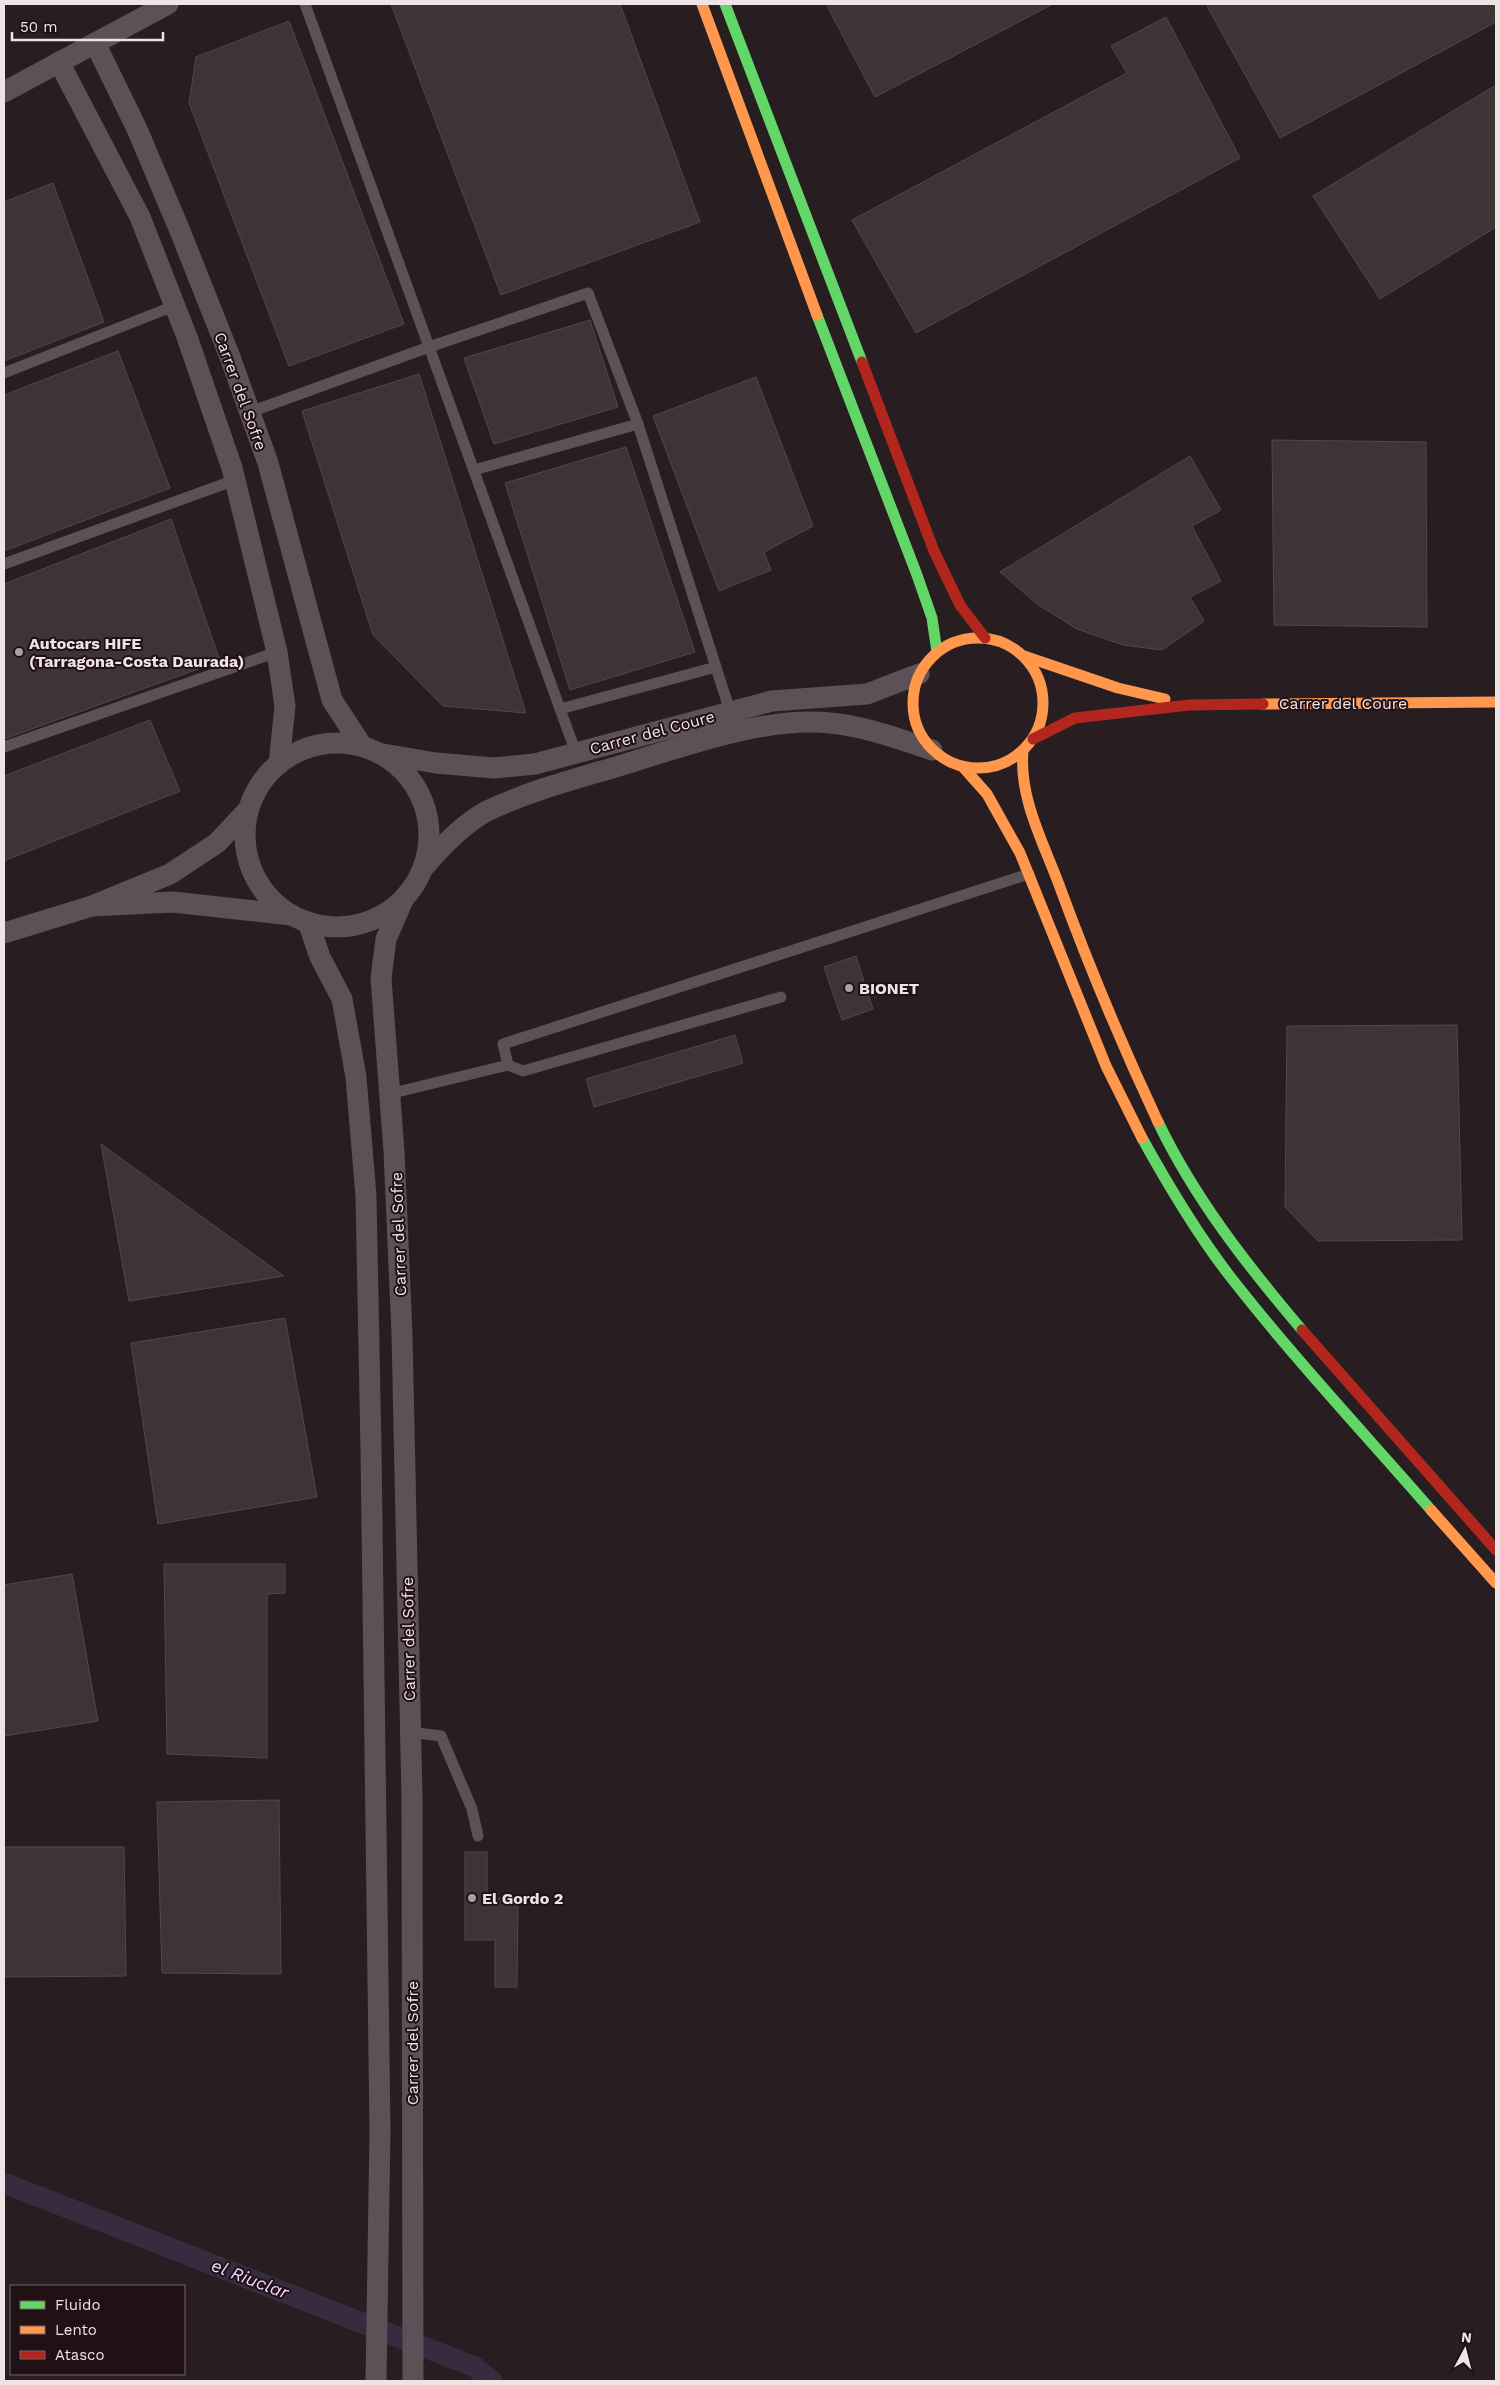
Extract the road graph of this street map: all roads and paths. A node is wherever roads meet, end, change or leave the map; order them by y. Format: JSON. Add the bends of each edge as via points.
{"nodes":[{"id":1,"x":168,"y":4,"type":"edge"},
{"id":2,"x":305,"y":4,"type":"edge"},
{"id":3,"x":702,"y":4,"type":"edge"},
{"id":4,"x":725,"y":4,"type":"edge"},
{"id":5,"x":95,"y":43,"type":"junction"},
{"id":6,"x":59,"y":62,"type":"junction"},
{"id":7,"x":4,"y":92,"type":"edge"},
{"id":8,"x":174,"y":306,"type":"junction"},
{"id":9,"x":429,"y":347,"type":"junction"},
{"id":10,"x":4,"y":373,"type":"edge"},
{"id":11,"x":250,"y":412,"type":"junction"},
{"id":12,"x":638,"y":424,"type":"junction"},
{"id":13,"x":474,"y":470,"type":"junction"},
{"id":14,"x":235,"y":480,"type":"junction"},
{"id":15,"x":4,"y":564,"type":"edge"},
{"id":16,"x":985,"y":638,"type":"junction"},
{"id":17,"x":276,"y":652,"type":"junction"},
{"id":18,"x":937,"y":652,"type":"junction"},
{"id":19,"x":1024,"y":656,"type":"junction"},
{"id":20,"x":716,"y":668,"type":"junction"},
{"id":21,"x":919,"y":674,"type":"junction"},
{"id":22,"x":1496,"y":702,"type":"edge"},
{"id":23,"x":1189,"y":704,"type":"junction"},
{"id":24,"x":560,"y":709,"type":"junction"},
{"id":25,"x":730,"y":711,"type":"junction"},
{"id":26,"x":1033,"y":739,"type":"junction"},
{"id":27,"x":362,"y":746,"type":"junction"},
{"id":28,"x":4,"y":747,"type":"edge"},
{"id":29,"x":932,"y":750,"type":"junction"},
{"id":30,"x":1023,"y":751,"type":"junction"},
{"id":31,"x":576,"y":753,"type":"junction"},
{"id":32,"x":382,"y":754,"type":"junction"},
{"id":33,"x":279,"y":764,"type":"junction"},
{"id":34,"x":963,"y":767,"type":"junction"},
{"id":35,"x":248,"y":810,"type":"junction"},
{"id":36,"x":423,"y":868,"type":"junction"},
{"id":37,"x":1029,"y":874,"type":"junction"},
{"id":38,"x":403,"y":900,"type":"junction"},
{"id":39,"x":92,"y":906,"type":"junction"},
{"id":40,"x":302,"y":919,"type":"junction"},
{"id":41,"x":4,"y":933,"type":"edge"},
{"id":42,"x":781,"y":997,"type":"dead end"},
{"id":43,"x":508,"y":1065,"type":"junction"},
{"id":44,"x":389,"y":1094,"type":"junction"},
{"id":45,"x":1496,"y":1550,"type":"edge"},
{"id":46,"x":1496,"y":1583,"type":"edge"},
{"id":47,"x":410,"y":1732,"type":"junction"},
{"id":48,"x":478,"y":1836,"type":"dead end"},
{"id":49,"x":413,"y":2375,"type":"edge"},
{"id":50,"x":376,"y":2381,"type":"edge"}],
"edges":[{"from":1,"to":5,"type":"street"},
{"from":2,"to":9,"type":"lane"},
{"from":3,"to":18,"type":"main road","via":[[803,280],[917,575],[932,618]]},
{"from":4,"to":16,"type":"main road","via":[[934,551],[960,605]]},
{"from":5,"to":6,"type":"street"},
{"from":5,"to":11,"type":"street","name":"Carrer del Sofre","via":[[180,231]]},
{"from":6,"to":7,"type":"street"},
{"from":6,"to":8,"type":"street","name":"Carrer del Sofre","via":[[140,217]]},
{"from":8,"to":10,"type":"lane"},
{"from":8,"to":14,"type":"street","name":"Carrer del Sofre"},
{"from":9,"to":11,"type":"lane"},
{"from":9,"to":12,"type":"lane","via":[[588,293]]},
{"from":9,"to":13,"type":"lane"},
{"from":11,"to":27,"type":"street","name":"Carrer del Sofre","via":[[268,463],[332,700]]},
{"from":12,"to":13,"type":"lane"},
{"from":12,"to":20,"type":"lane"},
{"from":13,"to":24,"type":"lane"},
{"from":14,"to":15,"type":"lane"},
{"from":14,"to":17,"type":"street","name":"Carrer del Sofre"},
{"from":16,"to":18,"type":"main road","via":[[956,641]]},
{"from":16,"to":19,"type":"main road","via":[[1002,642]]},
{"from":17,"to":28,"type":"lane"},
{"from":17,"to":33,"type":"street","name":"Carrer del Sofre","via":[[285,706]]},
{"from":18,"to":21,"type":"main road"},
{"from":19,"to":23,"type":"main road","name":"Carrer del Coure","via":[[1118,688]]},
{"from":19,"to":26,"type":"main road","via":[[1039,679],[1044,698],[1040,725]]},
{"from":20,"to":24,"type":"lane"},
{"from":20,"to":25,"type":"lane"},
{"from":21,"to":25,"type":"street","name":"Carrer del Coure","via":[[867,694],[772,700]]},
{"from":21,"to":29,"type":"main road","via":[[912,705],[916,725]]},
{"from":22,"to":23,"type":"main road","name":"Carrer del Coure"},
{"from":23,"to":26,"type":"main road","name":"Carrer del Coure","via":[[1075,718]]},
{"from":24,"to":31,"type":"lane"},
{"from":25,"to":31,"type":"street","name":"Carrer del Coure"},
{"from":26,"to":30,"type":"main road"},
{"from":27,"to":32,"type":"street"},
{"from":27,"to":33,"type":"street","via":[[345,743],[314,746],[298,751]]},
{"from":29,"to":34,"type":"main road"},
{"from":29,"to":36,"type":"street","name":"Carrer del Coure","via":[[830,723],[780,724],[719,736],[530,793],[485,812],[446,842]]},
{"from":30,"to":34,"type":"main road","via":[[997,766]]},
{"from":30,"to":45,"type":"main road","via":[[1021,772],[1027,801],[1089,966],[1165,1136],[1204,1205],[1252,1271],[1314,1346]]},
{"from":31,"to":32,"type":"street","name":"Carrer del Coure","via":[[534,764],[494,768]]},
{"from":32,"to":36,"type":"street","via":[[401,769],[421,796],[430,834]]},
{"from":33,"to":35,"type":"street","via":[[262,781]]},
{"from":34,"to":37,"type":"main road","via":[[999,813]]},
{"from":35,"to":39,"type":"street","via":[[217,843],[170,874]]},
{"from":35,"to":40,"type":"street","via":[[245,847],[251,868],[270,898],[283,910]]},
{"from":36,"to":38,"type":"street"},
{"from":37,"to":43,"type":"lane","via":[[503,1044]]},
{"from":37,"to":46,"type":"main road","via":[[1106,1066],[1139,1133],[1193,1225],[1229,1275],[1310,1372]]},
{"from":38,"to":40,"type":"street","via":[[386,913],[356,925],[334,927]]},
{"from":38,"to":44,"type":"street","name":"Carrer del Sofre","via":[[386,939],[381,978]]},
{"from":39,"to":40,"type":"street","via":[[173,902]]},
{"from":39,"to":41,"type":"street"},
{"from":40,"to":50,"type":"street","name":"Carrer del Sofre","via":[[342,999],[356,1077],[366,1196],[380,2132]]},
{"from":42,"to":43,"type":"lane","via":[[522,1071]]},
{"from":43,"to":44,"type":"lane"},
{"from":44,"to":47,"type":"street","name":"Carrer del Sofre","via":[[402,1334]]},
{"from":47,"to":48,"type":"lane","via":[[441,1736],[472,1809]]},
{"from":47,"to":49,"type":"street","name":"Carrer del Sofre"}]}
